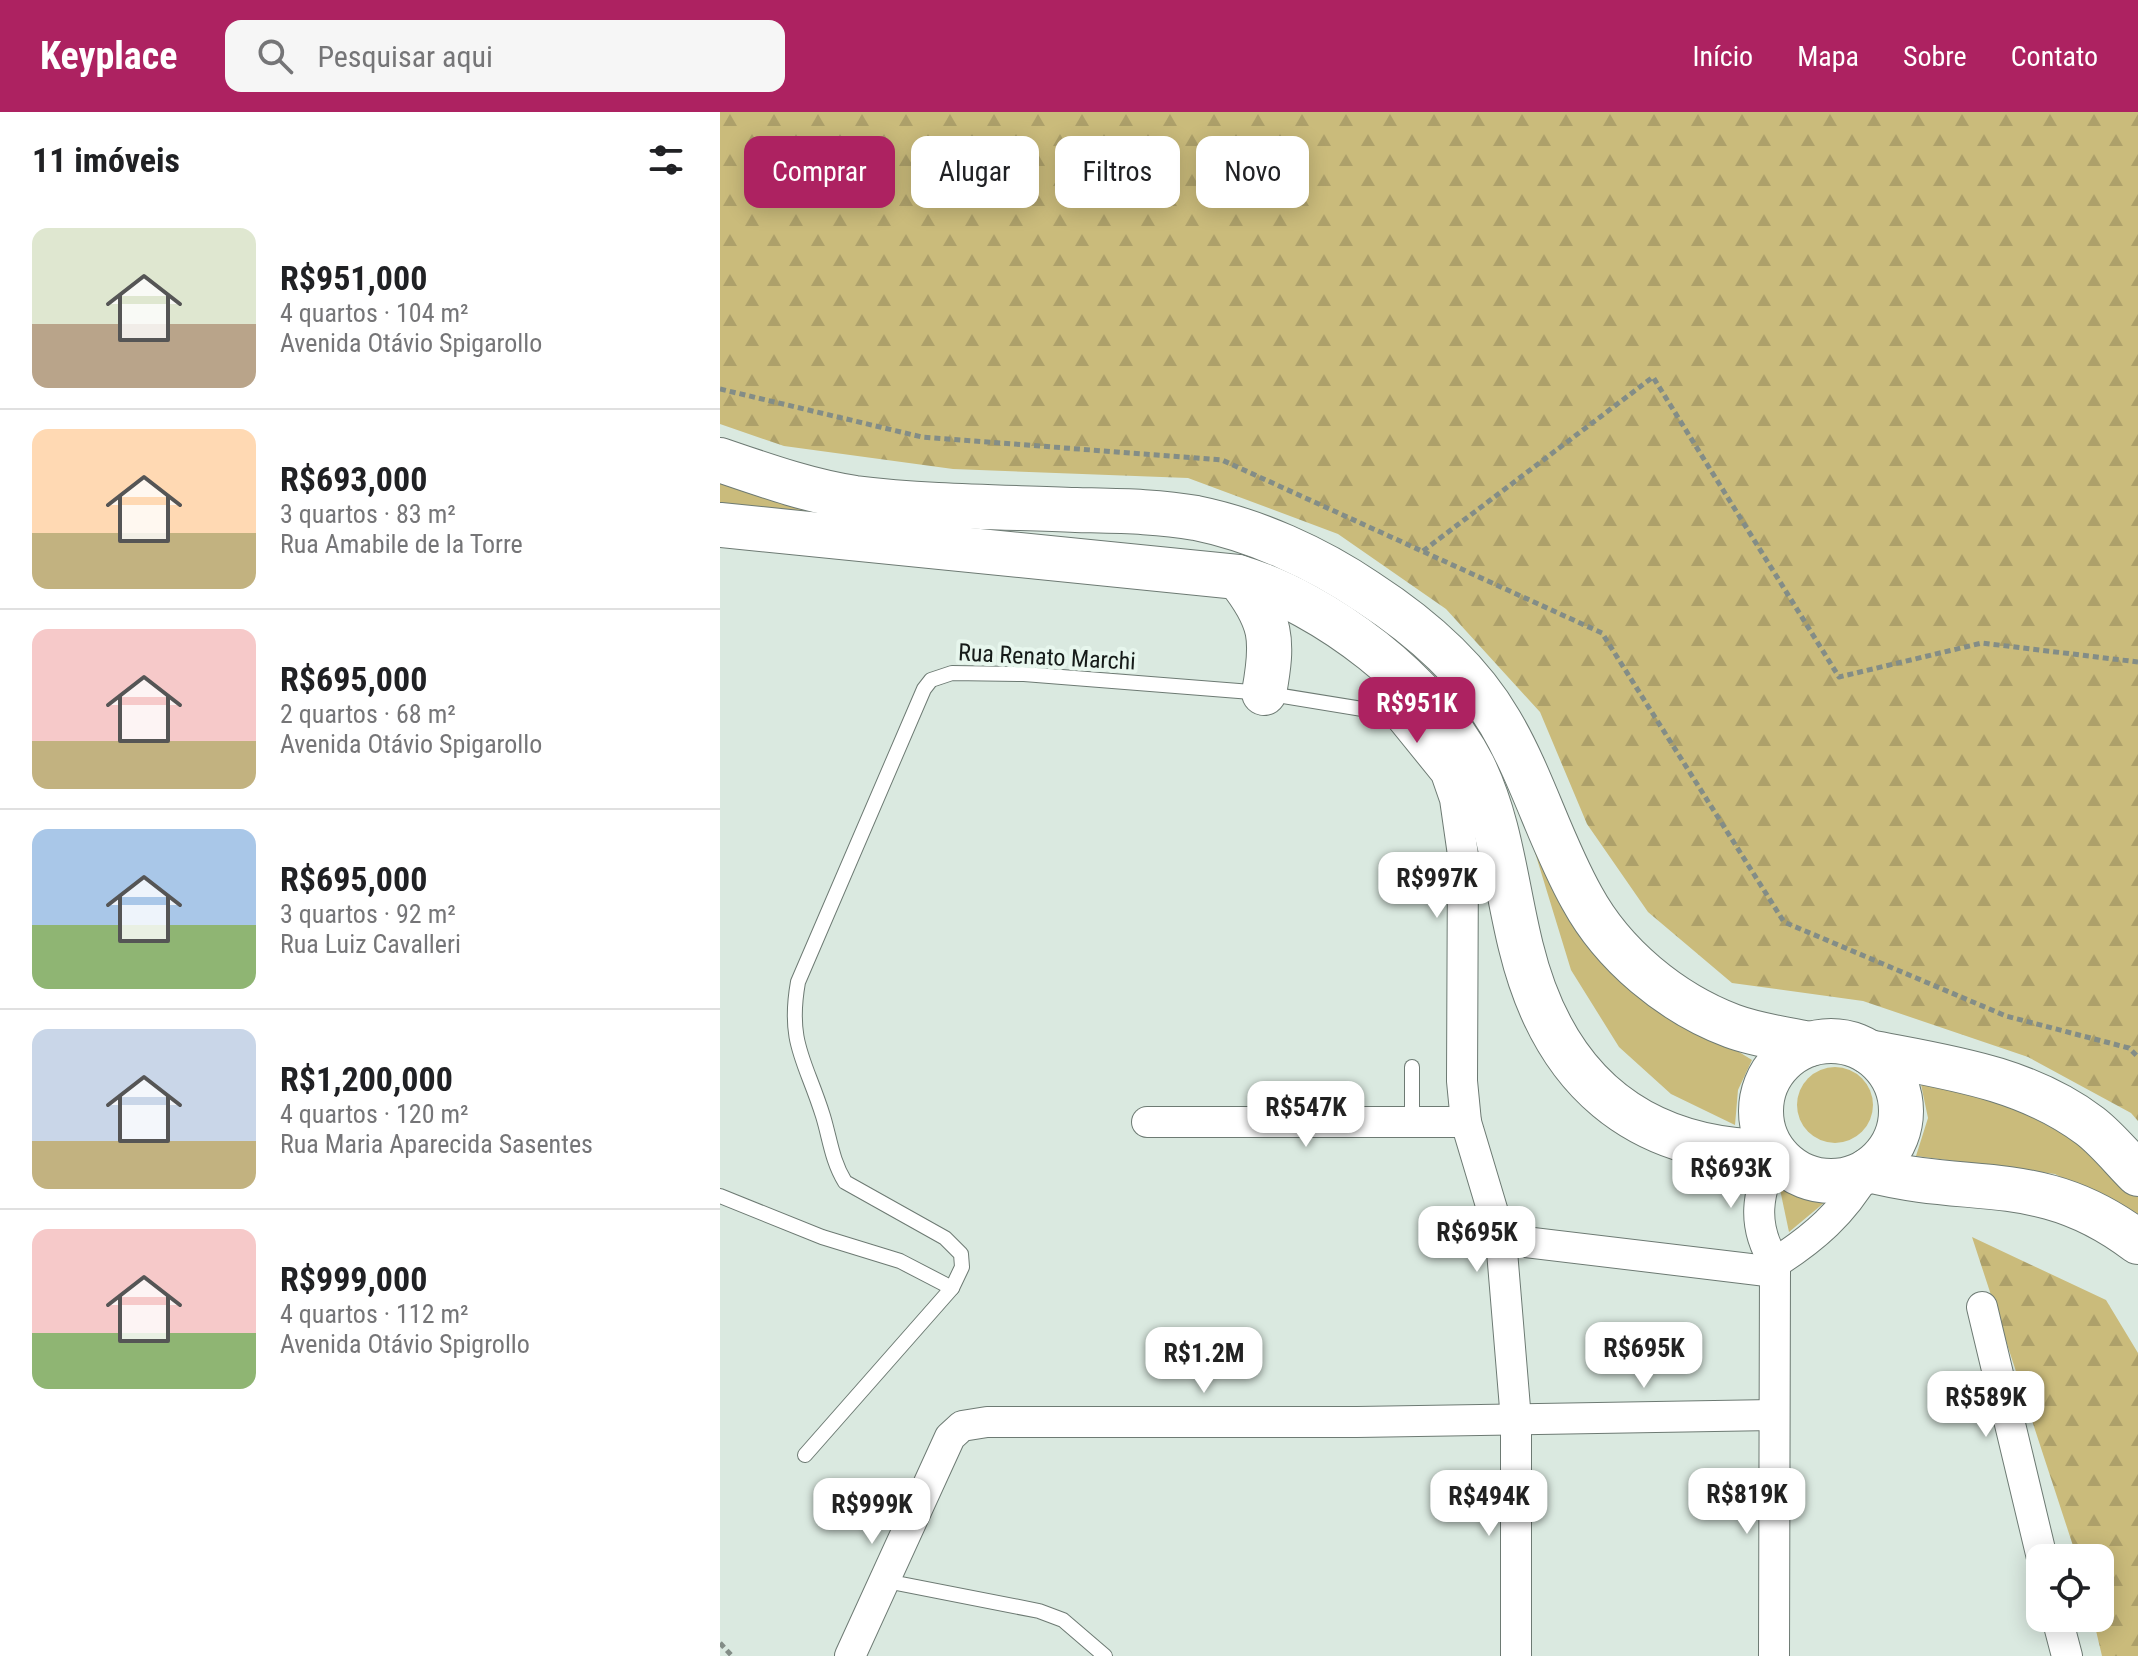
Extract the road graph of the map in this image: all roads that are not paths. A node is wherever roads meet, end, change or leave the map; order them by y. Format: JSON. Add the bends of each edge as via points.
{"nodes":[{"id":1,"x":720,"y":460,"type":"edge"},
{"id":2,"x":720,"y":525,"type":"edge"},
{"id":3,"x":1238,"y":577,"type":"junction"},
{"id":4,"x":1264,"y":693,"type":"junction"},
{"id":5,"x":1399,"y":715,"type":"junction"},
{"id":6,"x":1444,"y":723,"type":"junction"},
{"id":7,"x":1810,"y":1044,"type":"junction"},
{"id":8,"x":1869,"y":1052,"type":"junction"},
{"id":9,"x":1412,"y":1067,"type":"dead end"},
{"id":10,"x":1147,"y":1122,"type":"dead end"},
{"id":11,"x":1412,"y":1122,"type":"junction"},
{"id":12,"x":1466,"y":1122,"type":"junction"},
{"id":13,"x":1774,"y":1153,"type":"junction"},
{"id":14,"x":1867,"y":1171,"type":"junction"},
{"id":15,"x":2138,"y":1174,"type":"edge"},
{"id":16,"x":720,"y":1196,"type":"edge"},
{"id":17,"x":1501,"y":1239,"type":"junction"},
{"id":18,"x":2138,"y":1242,"type":"edge"},
{"id":19,"x":1775,"y":1267,"type":"junction"},
{"id":20,"x":952,"y":1288,"type":"junction"},
{"id":21,"x":1982,"y":1307,"type":"dead end"},
{"id":22,"x":1773,"y":1415,"type":"junction"},
{"id":23,"x":1516,"y":1420,"type":"junction"},
{"id":24,"x":805,"y":1455,"type":"dead end"},
{"id":25,"x":2039,"y":1544,"type":"edge"},
{"id":26,"x":886,"y":1581,"type":"junction"},
{"id":27,"x":2061,"y":1632,"type":"edge"},
{"id":28,"x":850,"y":1656,"type":"edge"},
{"id":29,"x":1105,"y":1656,"type":"edge"},
{"id":30,"x":1516,"y":1656,"type":"edge"},
{"id":31,"x":1774,"y":1656,"type":"edge"},
{"id":32,"x":2067,"y":1656,"type":"edge"}],
"edges":[{"from":1,"to":7,"type":"main road","via":[[794,485],[853,497],[1195,518],[1241,530],[1304,557],[1366,591],[1456,664],[1498,719],[1528,773],[1582,899],[1638,969],[1683,1001],[1732,1026]]},
{"from":2,"to":3,"type":"main road"},
{"from":3,"to":4,"type":"main road","via":[[1268,623]]},
{"from":3,"to":6,"type":"main road","via":[[1335,623],[1404,678]]},
{"from":4,"to":5,"type":"lane","name":"Rua Renato Marchi"},
{"from":4,"to":20,"type":"lane","name":"Rua Renato Marchi","via":[[952,673],[931,680],[915,702],[798,982],[794,1038],[836,1168],[845,1182],[957,1248],[962,1267]]},
{"from":5,"to":6,"type":"street"},
{"from":5,"to":12,"type":"street","via":[[1446,773],[1455,799],[1463,855]]},
{"from":6,"to":13,"type":"main road","via":[[1472,765],[1486,800],[1521,948],[1542,1016],[1565,1056],[1592,1087],[1643,1125],[1730,1150]]},
{"from":7,"to":8,"type":"main road","via":[[1830,1040]]},
{"from":7,"to":13,"type":"main road","via":[[1778,1064],[1767,1079],[1760,1117]]},
{"from":8,"to":14,"type":"main road","via":[[1895,1082],[1901,1121],[1884,1157]]},
{"from":8,"to":15,"type":"main road","via":[[1986,1075],[2041,1096],[2091,1127]]},
{"from":9,"to":11,"type":"lane"},
{"from":10,"to":11,"type":"street"},
{"from":11,"to":12,"type":"street"},
{"from":12,"to":17,"type":"street"},
{"from":13,"to":14,"type":"main road","via":[[1798,1173],[1827,1182]]},
{"from":13,"to":19,"type":"street","via":[[1757,1204]]},
{"from":14,"to":18,"type":"main road","via":[[2038,1192],[2079,1204]]},
{"from":14,"to":19,"type":"street","via":[[1847,1204]]},
{"from":16,"to":20,"type":"lane","via":[[900,1261]]},
{"from":17,"to":19,"type":"street"},
{"from":17,"to":23,"type":"street"},
{"from":19,"to":22,"type":"street"},
{"from":20,"to":24,"type":"lane"},
{"from":21,"to":25,"type":"street"},
{"from":22,"to":23,"type":"street"},
{"from":22,"to":31,"type":"street"},
{"from":23,"to":26,"type":"street","via":[[962,1426],[939,1457]]},
{"from":23,"to":30,"type":"street"},
{"from":26,"to":28,"type":"street"},
{"from":26,"to":29,"type":"lane","via":[[1039,1611],[1063,1620]]},
{"from":27,"to":32,"type":"street"}]}
